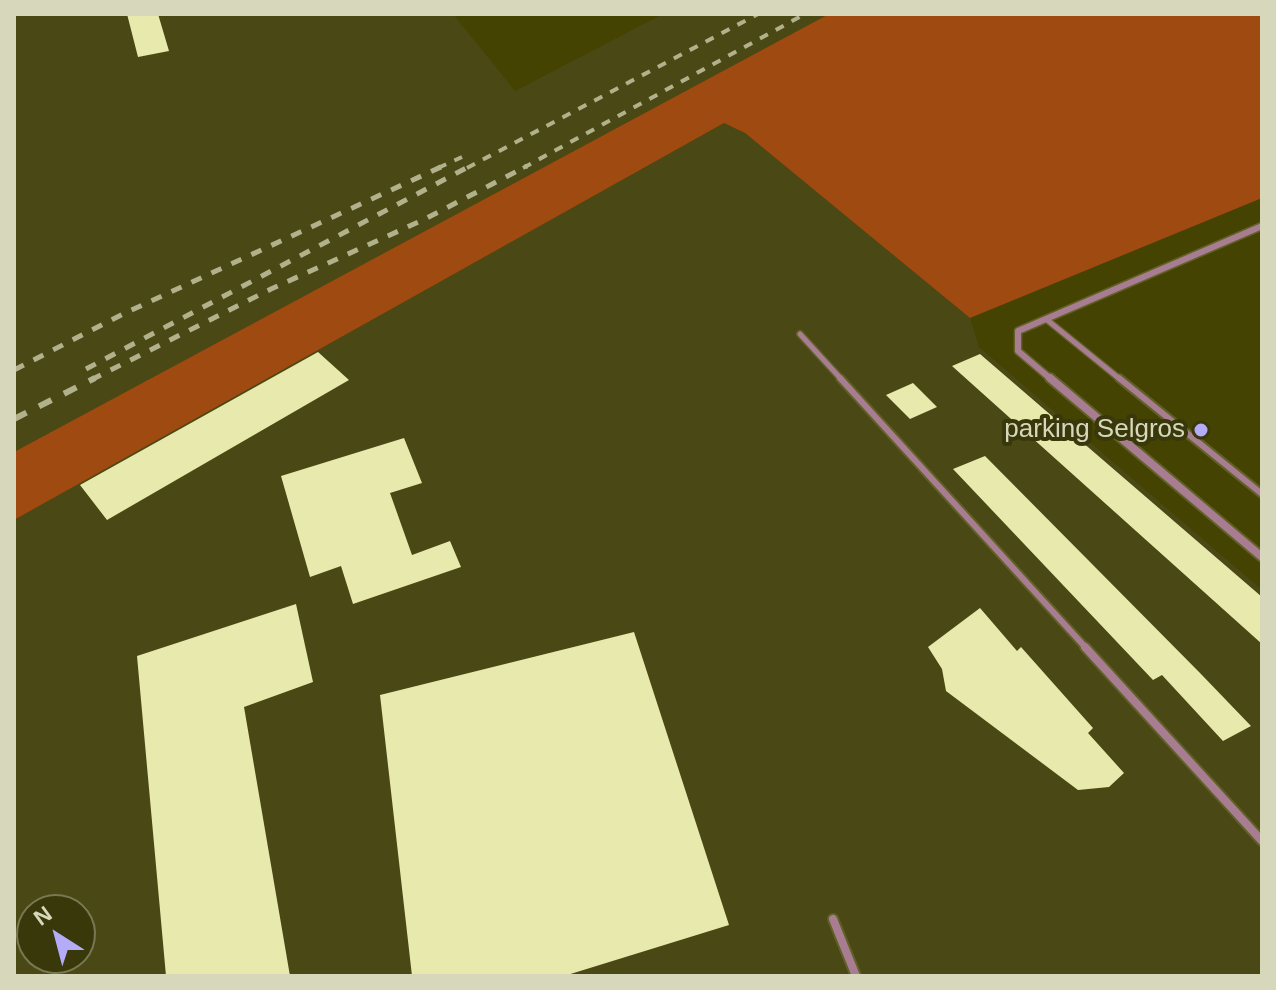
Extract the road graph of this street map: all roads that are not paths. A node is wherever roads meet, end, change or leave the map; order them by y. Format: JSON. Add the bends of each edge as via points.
{"nodes":[{"id":1,"x":1262,"y":226,"type":"edge"},
{"id":2,"x":1046,"y":319,"type":"junction"},
{"id":3,"x":800,"y":334,"type":"dead end"},
{"id":4,"x":1262,"y":494,"type":"edge"},
{"id":5,"x":1262,"y":557,"type":"edge"},
{"id":6,"x":1262,"y":841,"type":"edge"},
{"id":7,"x":833,"y":919,"type":"dead end"},
{"id":8,"x":856,"y":976,"type":"edge"}],
"edges":[{"from":1,"to":2,"type":"street"},
{"from":2,"to":4,"type":"lane"},
{"from":2,"to":5,"type":"street","via":[[1018,331],[1018,351]]},
{"from":3,"to":6,"type":"lane"},
{"from":7,"to":8,"type":"lane"}]}
